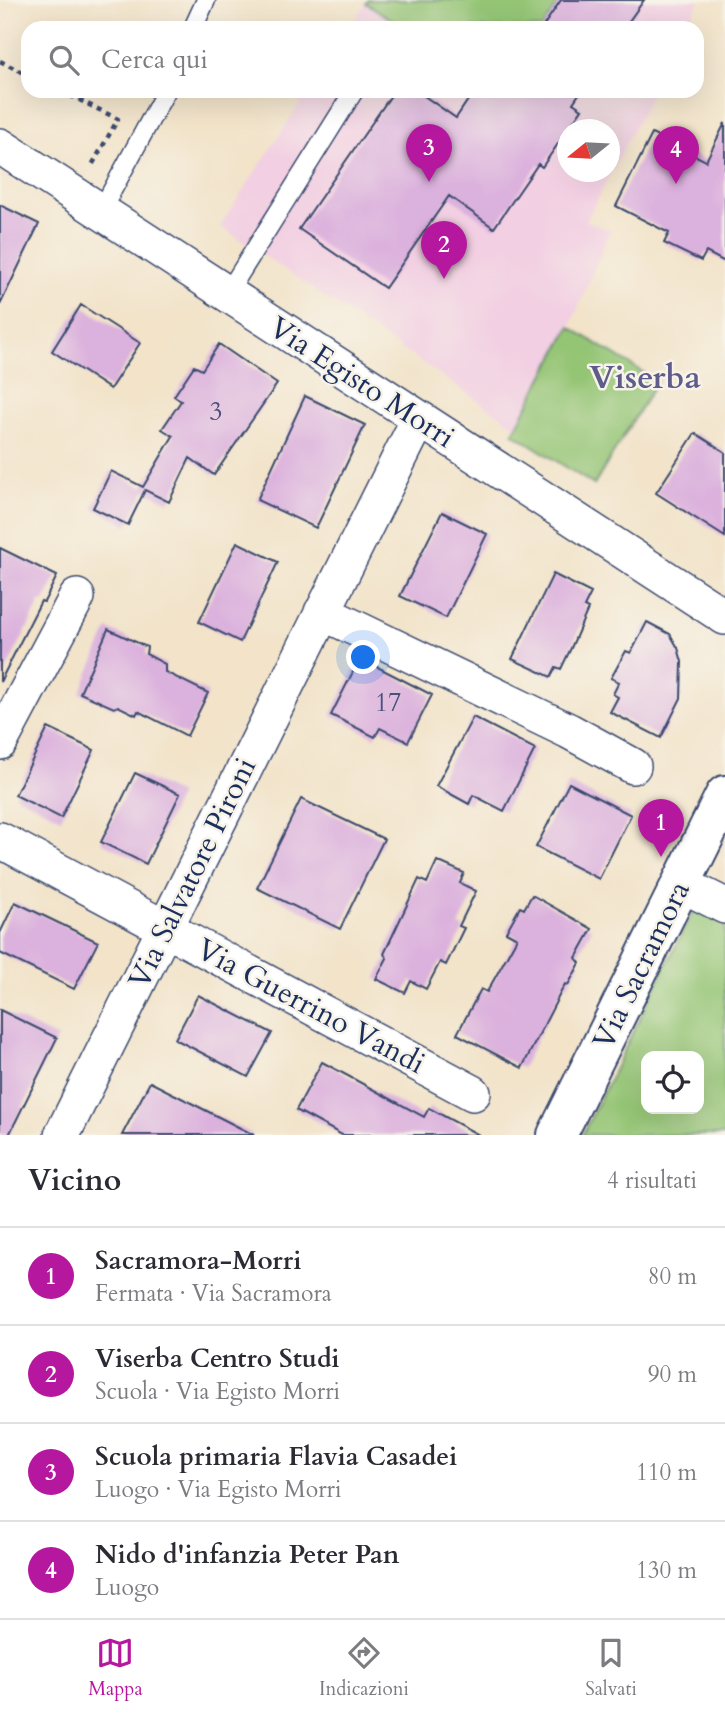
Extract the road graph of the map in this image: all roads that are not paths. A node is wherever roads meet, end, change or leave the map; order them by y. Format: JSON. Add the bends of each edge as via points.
{"nodes":[{"id":1,"x":206,"y":0,"type":"edge"},
{"id":2,"x":196,"y":21,"type":"edge"},
{"id":3,"x":162,"y":98,"type":"edge"},
{"id":4,"x":351,"y":98,"type":"edge"},
{"id":5,"x":0,"y":146,"type":"edge"},
{"id":6,"x":101,"y":211,"type":"junction"},
{"id":7,"x":227,"y":294,"type":"junction"},
{"id":8,"x":419,"y":419,"type":"junction"},
{"id":9,"x":77,"y":597,"type":"dead end"},
{"id":10,"x":322,"y":612,"type":"junction"},
{"id":11,"x":725,"y":617,"type":"edge"},
{"id":12,"x":0,"y":742,"type":"edge"},
{"id":13,"x":633,"y":766,"type":"dead end"},
{"id":14,"x":725,"y":795,"type":"edge"},
{"id":15,"x":0,"y":840,"type":"edge"},
{"id":16,"x":681,"y":884,"type":"junction"},
{"id":17,"x":725,"y":906,"type":"edge"},
{"id":18,"x":165,"y":928,"type":"junction"},
{"id":19,"x":473,"y":1093,"type":"dead end"},
{"id":20,"x":62,"y":1135,"type":"edge"},
{"id":21,"x":557,"y":1135,"type":"edge"}],
"edges":[{"from":1,"to":2,"type":"lane"},
{"from":3,"to":6,"type":"lane"},
{"from":4,"to":7,"type":"lane"},
{"from":5,"to":6,"type":"street","name":"Via Egisto Morri"},
{"from":6,"to":7,"type":"street","name":"Via Egisto Morri"},
{"from":7,"to":8,"type":"street","name":"Via Egisto Morri"},
{"from":8,"to":10,"type":"street","name":"Via Salvatore Pironi"},
{"from":8,"to":11,"type":"street","name":"Via Egisto Morri"},
{"from":9,"to":12,"type":"street"},
{"from":10,"to":13,"type":"street"},
{"from":10,"to":18,"type":"street","name":"Via Salvatore Pironi"},
{"from":14,"to":16,"type":"street","name":"Via Sacramora"},
{"from":15,"to":18,"type":"street","name":"Via Guerrino Vandi"},
{"from":16,"to":17,"type":"street"},
{"from":16,"to":21,"type":"street","name":"Via Sacramora"},
{"from":18,"to":19,"type":"street","name":"Via Guerrino Vandi"},
{"from":18,"to":20,"type":"street","name":"Via Salvatore Pironi"}]}
